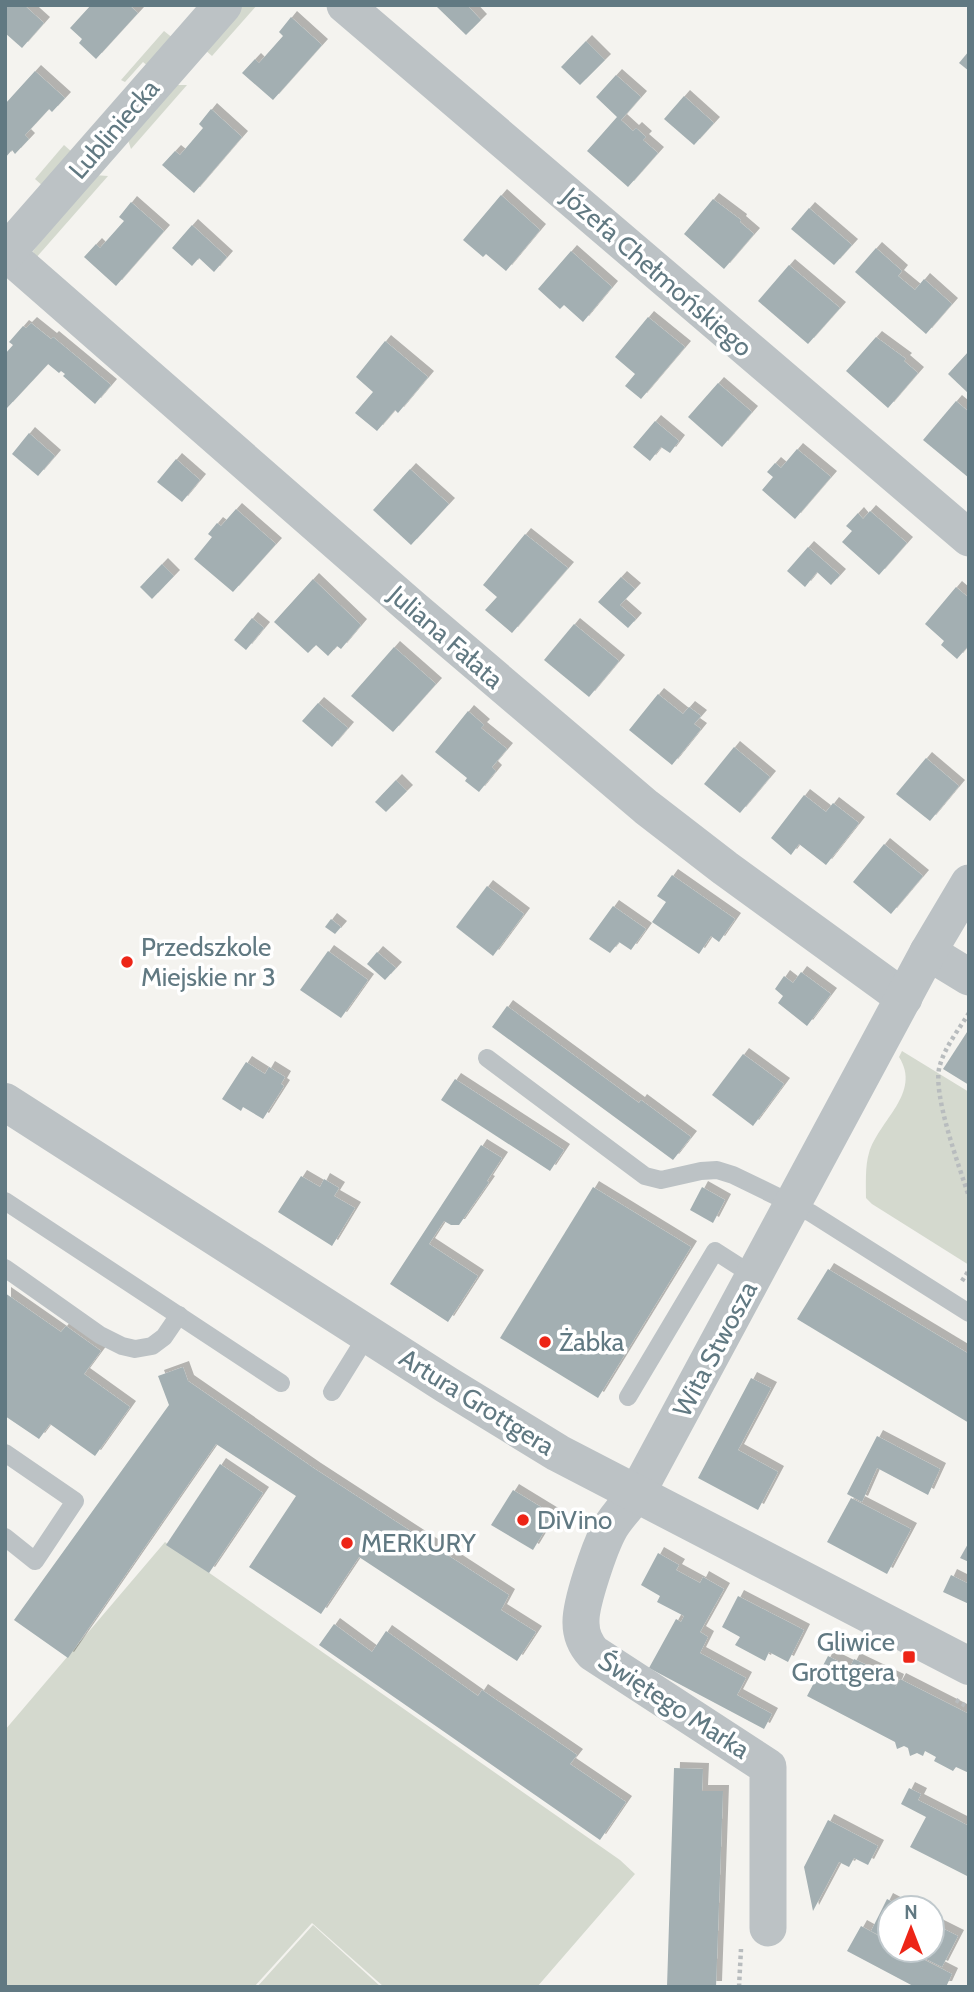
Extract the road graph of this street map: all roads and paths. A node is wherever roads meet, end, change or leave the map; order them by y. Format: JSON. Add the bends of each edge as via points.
{"nodes":[{"id":1,"x":223,"y":5,"type":"edge"},
{"id":2,"x":345,"y":5,"type":"edge"},
{"id":3,"x":6,"y":253,"type":"edge"},
{"id":4,"x":969,"y":538,"type":"edge"},
{"id":5,"x":969,"y":883,"type":"edge"},
{"id":6,"x":928,"y":952,"type":"junction"},
{"id":7,"x":969,"y":977,"type":"edge"},
{"id":8,"x":904,"y":998,"type":"junction"},
{"id":9,"x":969,"y":1013,"type":"edge"},
{"id":10,"x":487,"y":1058,"type":"dead end"},
{"id":11,"x":5,"y":1102,"type":"edge"},
{"id":12,"x":969,"y":1197,"type":"edge"},
{"id":13,"x":5,"y":1201,"type":"edge"},
{"id":14,"x":793,"y":1204,"type":"junction"},
{"id":15,"x":5,"y":1268,"type":"edge"},
{"id":16,"x":754,"y":1276,"type":"junction"},
{"id":17,"x":969,"y":1313,"type":"edge"},
{"id":18,"x":179,"y":1315,"type":"junction"},
{"id":19,"x":368,"y":1334,"type":"junction"},
{"id":20,"x":281,"y":1382,"type":"dead end"},
{"id":21,"x":332,"y":1392,"type":"dead end"},
{"id":22,"x":628,"y":1397,"type":"dead end"},
{"id":23,"x":5,"y":1453,"type":"edge"},
{"id":24,"x":637,"y":1493,"type":"junction"},
{"id":25,"x":5,"y":1537,"type":"edge"},
{"id":26,"x":969,"y":1666,"type":"edge"},
{"id":27,"x":768,"y":1928,"type":"dead end"}],
"edges":[{"from":1,"to":3,"type":"street","name":"Lubliniecka"},
{"from":2,"to":4,"type":"street","name":"Józefa Chełmońskiego"},
{"from":3,"to":8,"type":"street","name":"Juliana Fałata","via":[[646,807]]},
{"from":5,"to":6,"type":"street","name":"Wita Stwosza"},
{"from":6,"to":7,"type":"street"},
{"from":6,"to":8,"type":"street","name":"Wita Stwosza"},
{"from":8,"to":14,"type":"street","name":"Wita Stwosza"},
{"from":9,"to":12,"type":"path","via":[[937,1076]]},
{"from":10,"to":14,"type":"lane","via":[[645,1176],[662,1180],[717,1170]]},
{"from":11,"to":19,"type":"street","name":"Artura Grottgera"},
{"from":13,"to":18,"type":"lane"},
{"from":14,"to":16,"type":"street","name":"Wita Stwosza"},
{"from":14,"to":17,"type":"lane"},
{"from":15,"to":18,"type":"lane","via":[[122,1346],[152,1346]]},
{"from":16,"to":22,"type":"lane","via":[[715,1251]]},
{"from":16,"to":24,"type":"street","name":"Wita Stwosza"},
{"from":18,"to":20,"type":"lane"},
{"from":19,"to":21,"type":"lane"},
{"from":19,"to":24,"type":"street","name":"Artura Grottgera","via":[[558,1452]]},
{"from":23,"to":25,"type":"lane","via":[[75,1501],[35,1561]]},
{"from":24,"to":26,"type":"street","name":"Artura Grottgera"},
{"from":24,"to":27,"type":"street","name":"Świętego Marka","via":[[610,1528],[600,1553],[582,1612],[582,1634],[593,1653],[768,1767]]}]}
